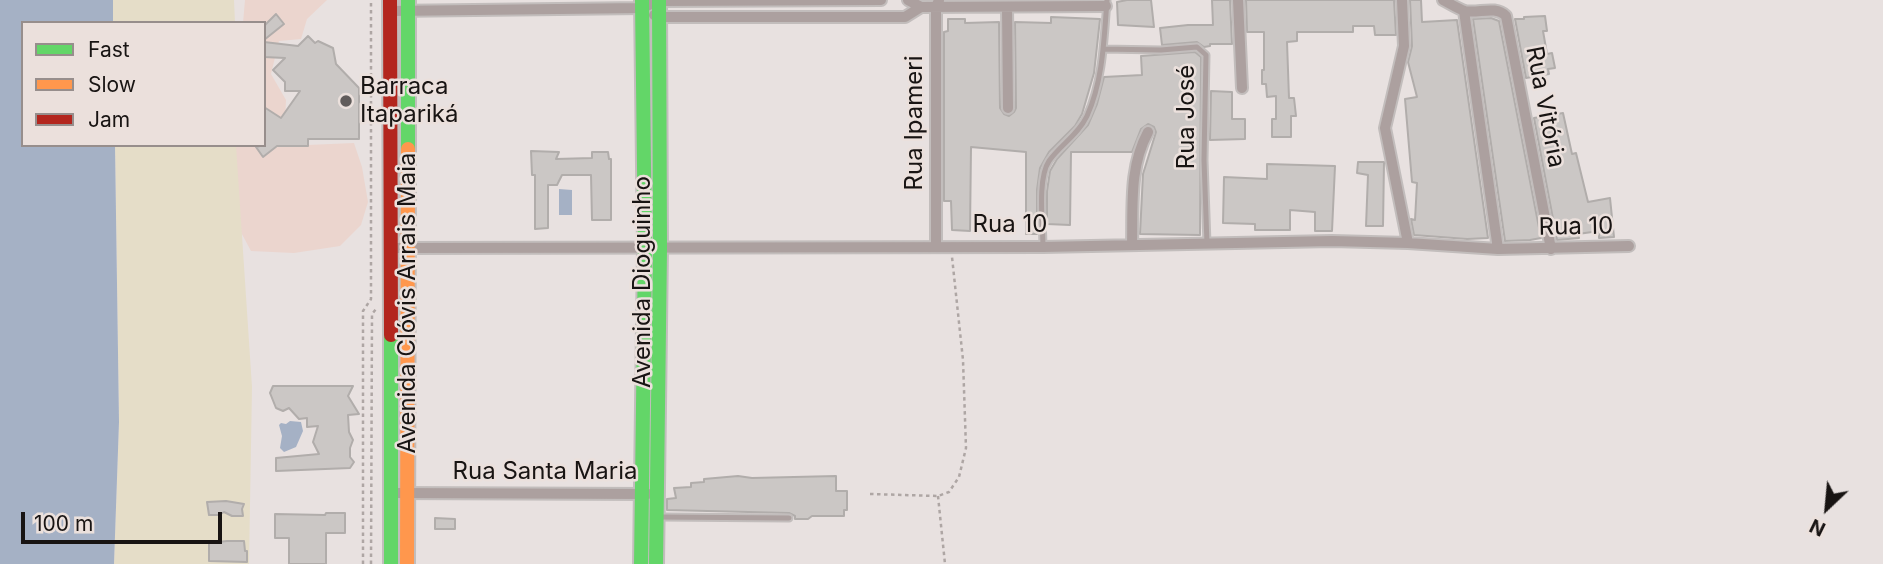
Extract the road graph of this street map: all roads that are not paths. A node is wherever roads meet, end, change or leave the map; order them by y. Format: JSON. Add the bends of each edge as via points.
{"nodes":[{"id":1,"x":881,"y":0,"type":"edge"},
{"id":2,"x":908,"y":0,"type":"edge"},
{"id":3,"x":1238,"y":0,"type":"edge"},
{"id":4,"x":1402,"y":0,"type":"edge"},
{"id":5,"x":1443,"y":0,"type":"edge"},
{"id":6,"x":659,"y":1,"type":"edge"},
{"id":7,"x":1106,"y":3,"type":"edge"},
{"id":8,"x":642,"y":4,"type":"edge"},
{"id":9,"x":938,"y":4,"type":"edge"},
{"id":10,"x":390,"y":5,"type":"edge"},
{"id":11,"x":408,"y":5,"type":"edge"},
{"id":12,"x":921,"y":7,"type":"junction"},
{"id":13,"x":1007,"y":8,"type":"junction"},
{"id":14,"x":1464,"y":11,"type":"junction"},
{"id":15,"x":659,"y":17,"type":"junction"},
{"id":16,"x":1102,"y":49,"type":"junction"},
{"id":17,"x":1242,"y":88,"type":"dead end"},
{"id":18,"x":1008,"y":108,"type":"dead end"},
{"id":19,"x":1148,"y":132,"type":"dead end"},
{"id":20,"x":1408,"y":243,"type":"junction"},
{"id":21,"x":1207,"y":244,"type":"junction"},
{"id":22,"x":1132,"y":245,"type":"junction"},
{"id":23,"x":1629,"y":246,"type":"dead end"},
{"id":24,"x":936,"y":247,"type":"junction"},
{"id":25,"x":1043,"y":247,"type":"junction"},
{"id":26,"x":390,"y":248,"type":"junction"},
{"id":27,"x":407,"y":248,"type":"junction"},
{"id":28,"x":652,"y":248,"type":"junction"},
{"id":29,"x":1498,"y":248,"type":"junction"},
{"id":30,"x":1550,"y":249,"type":"junction"},
{"id":31,"x":407,"y":492,"type":"junction"},
{"id":32,"x":392,"y":493,"type":"junction"},
{"id":33,"x":641,"y":494,"type":"junction"},
{"id":34,"x":656,"y":494,"type":"junction"},
{"id":35,"x":656,"y":517,"type":"junction"},
{"id":36,"x":789,"y":518,"type":"dead end"},
{"id":37,"x":391,"y":564,"type":"edge"},
{"id":38,"x":407,"y":564,"type":"edge"},
{"id":39,"x":640,"y":564,"type":"edge"},
{"id":40,"x":656,"y":564,"type":"edge"}],
"edges":[{"from":1,"to":6,"type":"street"},
{"from":2,"to":12,"type":"street"},
{"from":3,"to":17,"type":"street"},
{"from":4,"to":20,"type":"street","via":[[1405,46],[1385,128]]},
{"from":5,"to":14,"type":"street"},
{"from":6,"to":8,"type":"street"},
{"from":6,"to":15,"type":"main road","name":"Avenida Dioguinho"},
{"from":7,"to":13,"type":"street"},
{"from":7,"to":16,"type":"lane"},
{"from":8,"to":11,"type":"street"},
{"from":8,"to":15,"type":"street"},
{"from":8,"to":28,"type":"main road","name":"Avenida Dioguinho"},
{"from":9,"to":12,"type":"street"},
{"from":9,"to":13,"type":"street"},
{"from":9,"to":24,"type":"street","name":"Rua Ipameri"},
{"from":10,"to":11,"type":"street"},
{"from":10,"to":26,"type":"main road","name":"Avenida Clóvis Arrais Maia"},
{"from":11,"to":27,"type":"main road","name":"Avenida Clóvis Arrais Maia"},
{"from":12,"to":15,"type":"street","via":[[905,17]]},
{"from":13,"to":18,"type":"street"},
{"from":14,"to":29,"type":"street"},
{"from":14,"to":30,"type":"street","name":"Rua Vitória","via":[[1496,10],[1506,16]]},
{"from":15,"to":28,"type":"main road","name":"Avenida Dioguinho"},
{"from":16,"to":21,"type":"lane","name":"Rua José","via":[[1197,47],[1206,55]]},
{"from":16,"to":25,"type":"lane","via":[[1099,82],[1088,113],[1045,170]]},
{"from":19,"to":22,"type":"street","via":[[1134,174]]},
{"from":20,"to":21,"type":"street","name":"Rua 10"},
{"from":20,"to":29,"type":"street","name":"Rua 10"},
{"from":21,"to":22,"type":"street","name":"Rua 10"},
{"from":22,"to":25,"type":"street","name":"Rua 10"},
{"from":23,"to":30,"type":"street","name":"Rua 10"},
{"from":24,"to":25,"type":"street","name":"Rua 10"},
{"from":24,"to":28,"type":"street","name":"Rua 10"},
{"from":26,"to":27,"type":"street","name":"Rua 10"},
{"from":26,"to":32,"type":"main road","name":"Avenida Clóvis Arrais Maia"},
{"from":27,"to":28,"type":"street","name":"Rua 10"},
{"from":27,"to":31,"type":"main road","name":"Avenida Clóvis Arrais Maia"},
{"from":28,"to":33,"type":"main road","name":"Avenida Dioguinho"},
{"from":28,"to":34,"type":"main road","name":"Avenida Dioguinho"},
{"from":29,"to":30,"type":"street","name":"Rua 10"},
{"from":31,"to":32,"type":"street","name":"Rua Santa Maria"},
{"from":31,"to":33,"type":"street","name":"Rua Santa Maria"},
{"from":31,"to":38,"type":"main road","name":"Avenida Clóvis Arrais Maia"},
{"from":32,"to":37,"type":"main road","name":"Avenida Clóvis Arrais Maia"},
{"from":33,"to":34,"type":"street","name":"Rua Santa Maria"},
{"from":33,"to":39,"type":"main road","name":"Avenida Dioguinho"},
{"from":34,"to":35,"type":"main road","name":"Avenida Dioguinho"},
{"from":35,"to":36,"type":"lane"},
{"from":35,"to":40,"type":"main road","name":"Avenida Dioguinho"}]}
